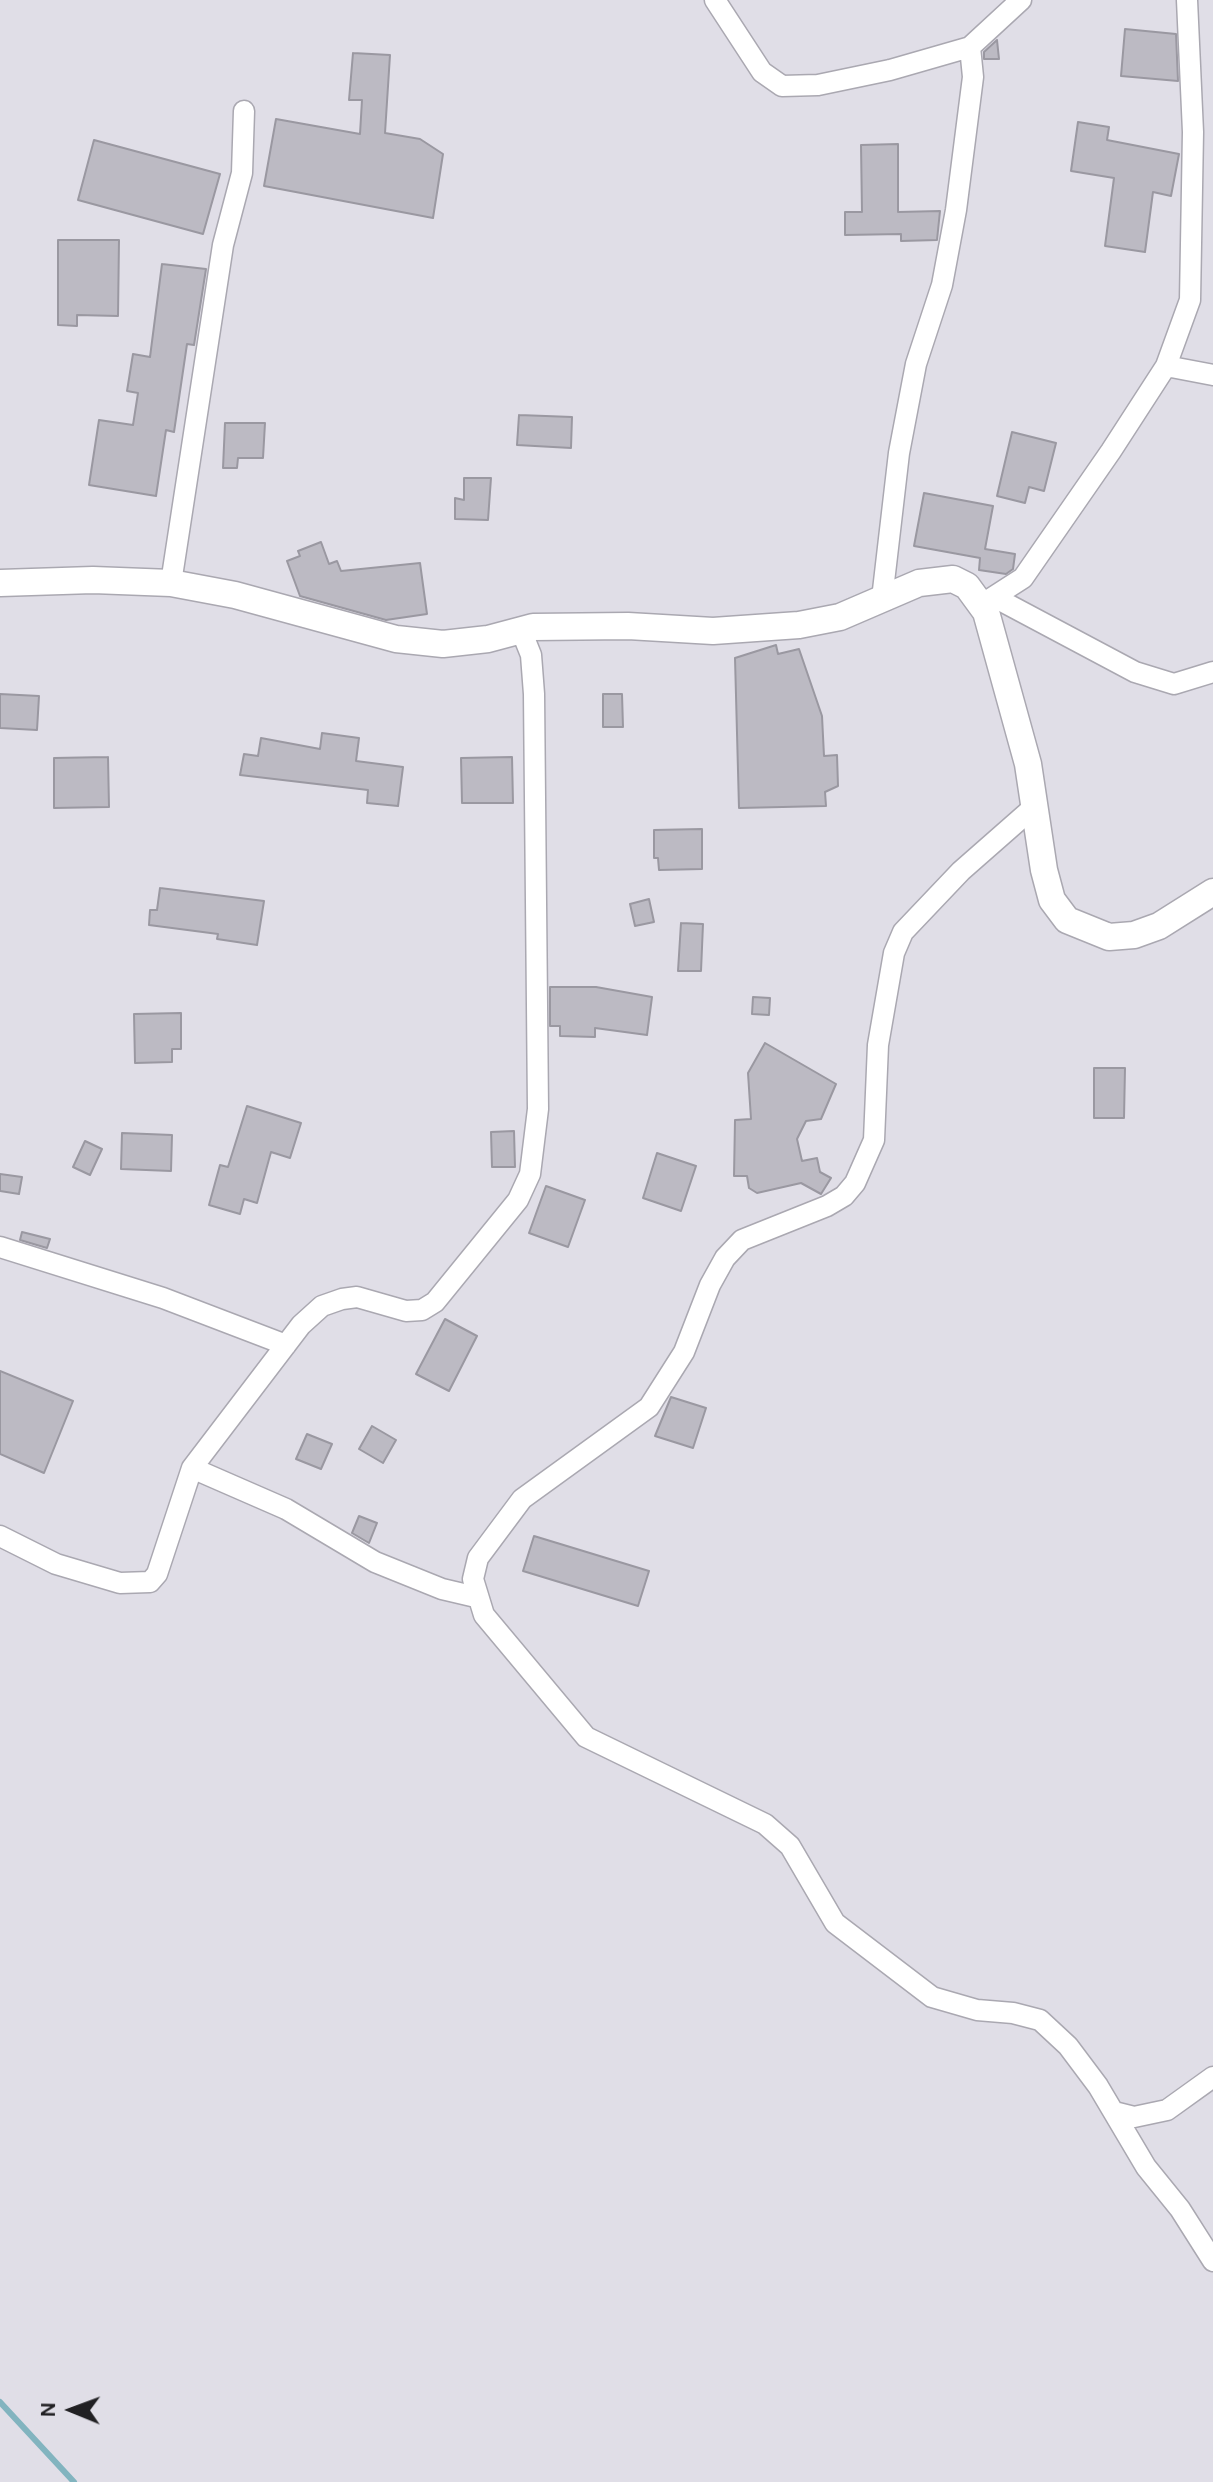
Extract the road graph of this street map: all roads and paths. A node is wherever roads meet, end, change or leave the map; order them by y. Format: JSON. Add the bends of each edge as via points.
{"nodes":[{"id":1,"x":715,"y":0,"type":"edge"},
{"id":2,"x":1021,"y":0,"type":"edge"},
{"id":3,"x":1187,"y":0,"type":"edge"},
{"id":4,"x":970,"y":47,"type":"junction"},
{"id":5,"x":244,"y":111,"type":"dead end"},
{"id":6,"x":1166,"y":366,"type":"junction"},
{"id":7,"x":1213,"y":375,"type":"edge"},
{"id":8,"x":0,"y":583,"type":"edge"},
{"id":9,"x":171,"y":583,"type":"junction"},
{"id":10,"x":882,"y":599,"type":"junction"},
{"id":11,"x":988,"y":601,"type":"junction"},
{"id":12,"x":521,"y":630,"type":"junction"},
{"id":13,"x":1213,"y":672,"type":"edge"},
{"id":14,"x":1035,"y":806,"type":"junction"},
{"id":15,"x":1213,"y":892,"type":"edge"},
{"id":16,"x":0,"y":1247,"type":"edge"},
{"id":17,"x":286,"y":1345,"type":"junction"},
{"id":18,"x":192,"y":1468,"type":"junction"},
{"id":19,"x":0,"y":1536,"type":"edge"},
{"id":20,"x":476,"y":1597,"type":"junction"},
{"id":21,"x":1213,"y":2077,"type":"edge"},
{"id":22,"x":1114,"y":2112,"type":"junction"},
{"id":23,"x":1213,"y":2261,"type":"edge"}],
"edges":[{"from":1,"to":4,"type":"street","via":[[762,72],[782,86],[818,85]]},
{"from":2,"to":4,"type":"street"},
{"from":3,"to":6,"type":"street","via":[[1193,132],[1190,300]]},
{"from":4,"to":10,"type":"street","via":[[973,77],[956,210],[899,453]]},
{"from":5,"to":9,"type":"street","via":[[242,173],[223,245]]},
{"from":6,"to":7,"type":"street"},
{"from":6,"to":11,"type":"street","via":[[1023,578]]},
{"from":8,"to":9,"type":"street"},
{"from":9,"to":12,"type":"street","via":[[420,644],[488,639]]},
{"from":10,"to":11,"type":"street","via":[[919,583],[953,579]]},
{"from":10,"to":12,"type":"street","via":[[840,617],[799,625],[713,631],[628,626]]},
{"from":11,"to":13,"type":"street","via":[[1135,672],[1174,684]]},
{"from":11,"to":14,"type":"street"},
{"from":12,"to":17,"type":"street","via":[[531,655],[534,694],[538,1109],[530,1174],[518,1200],[435,1302],[406,1311],[357,1297],[342,1299],[322,1306]]},
{"from":14,"to":15,"type":"street","via":[[1052,900],[1067,920],[1088,931],[1109,937],[1134,935],[1159,926]]},
{"from":14,"to":20,"type":"street","via":[[961,871],[903,932],[894,953],[880,1031],[874,1140],[855,1183],[827,1206],[742,1240],[725,1258],[684,1352],[649,1407],[522,1499],[478,1558]]},
{"from":16,"to":17,"type":"street","via":[[163,1298]]},
{"from":17,"to":18,"type":"street"},
{"from":18,"to":19,"type":"street","via":[[150,1582],[120,1583],[56,1564]]},
{"from":18,"to":20,"type":"street","via":[[286,1509],[375,1562]]},
{"from":20,"to":22,"type":"street","via":[[484,1615],[586,1737],[765,1824],[790,1846],[835,1923],[932,1997],[1040,2020],[1068,2046]]},
{"from":21,"to":22,"type":"street","via":[[1167,2110],[1134,2117]]},
{"from":22,"to":23,"type":"street"}]}
